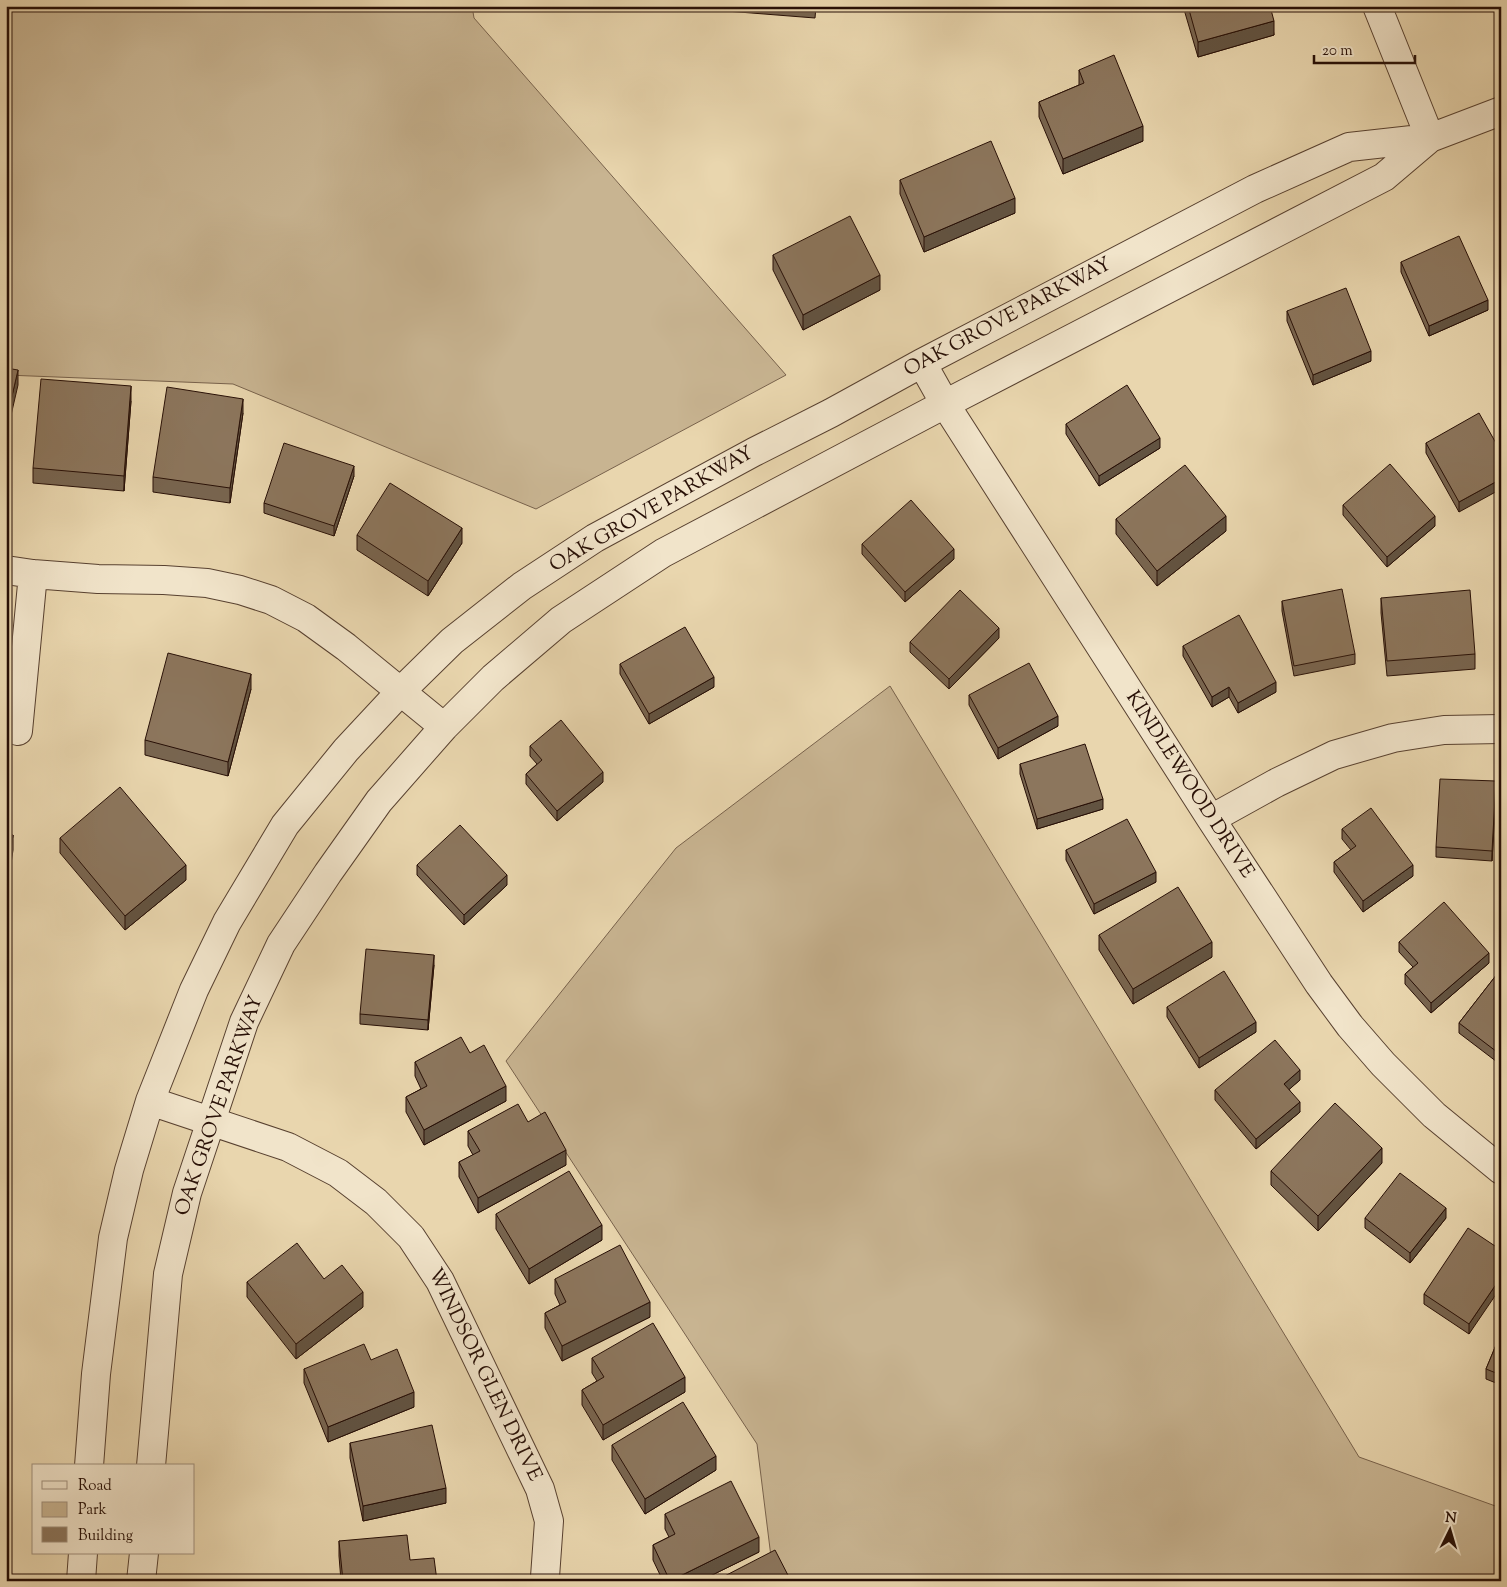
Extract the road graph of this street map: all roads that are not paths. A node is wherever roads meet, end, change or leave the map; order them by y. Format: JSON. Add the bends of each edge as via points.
{"nodes":[{"id":1,"x":1377,"y":6,"type":"edge"},
{"id":2,"x":1501,"y":111,"type":"edge"},
{"id":3,"x":1430,"y":138,"type":"junction"},
{"id":4,"x":922,"y":364,"type":"junction"},
{"id":5,"x":945,"y":404,"type":"junction"},
{"id":6,"x":6,"y":570,"type":"edge"},
{"id":7,"x":33,"y":574,"type":"junction"},
{"id":8,"x":401,"y":691,"type":"junction"},
{"id":9,"x":444,"y":727,"type":"junction"},
{"id":10,"x":1501,"y":729,"type":"edge"},
{"id":11,"x":18,"y":731,"type":"dead end"},
{"id":12,"x":1211,"y":819,"type":"junction"},
{"id":13,"x":150,"y":1101,"type":"junction"},
{"id":14,"x":211,"y":1121,"type":"junction"},
{"id":15,"x":1501,"y":1170,"type":"edge"},
{"id":16,"x":89,"y":1464,"type":"edge"},
{"id":17,"x":151,"y":1464,"type":"edge"},
{"id":18,"x":83,"y":1554,"type":"edge"},
{"id":19,"x":144,"y":1554,"type":"edge"},
{"id":20,"x":545,"y":1577,"type":"dead end"},
{"id":21,"x":81,"y":1581,"type":"edge"},
{"id":22,"x":141,"y":1581,"type":"edge"}],
"edges":[{"from":1,"to":3,"type":"street"},
{"from":2,"to":3,"type":"street","name":"OAK GROVE PARKWAY"},
{"from":3,"to":4,"type":"street","name":"OAK GROVE PARKWAY","via":[[1349,147],[1255,189]]},
{"from":3,"to":5,"type":"street","name":"OAK GROVE PARKWAY","via":[[1384,177]]},
{"from":4,"to":5,"type":"street","name":"KINDLEWOOD DRIVE"},
{"from":4,"to":8,"type":"street","name":"OAK GROVE PARKWAY","via":[[595,538],[522,586],[452,641]]},
{"from":5,"to":9,"type":"street","name":"OAK GROVE PARKWAY","via":[[663,553],[561,620],[493,678]]},
{"from":5,"to":12,"type":"street","name":"KINDLEWOOD DRIVE"},
{"from":6,"to":7,"type":"street"},
{"from":7,"to":8,"type":"street","via":[[98,580],[207,583],[240,590],[271,600],[306,618]]},
{"from":7,"to":11,"type":"street"},
{"from":8,"to":9,"type":"street"},
{"from":8,"to":13,"type":"street","name":"OAK GROVE PARKWAY","via":[[346,750],[285,825],[227,922],[194,990]]},
{"from":9,"to":14,"type":"street","name":"OAK GROVE PARKWAY","via":[[379,801],[281,944],[244,1022]]},
{"from":10,"to":12,"type":"street","via":[[1444,730],[1401,736],[1334,755]]},
{"from":12,"to":15,"type":"street","name":"KINDLEWOOD DRIVE","via":[[1350,1026],[1434,1115]]},
{"from":13,"to":14,"type":"street","name":"WINDSOR GLEN DRIVE"},
{"from":13,"to":16,"type":"street","name":"OAK GROVE PARKWAY","via":[[113,1238],[96,1374]]},
{"from":14,"to":17,"type":"street","name":"OAK GROVE PARKWAY","via":[[187,1193],[168,1274]]},
{"from":14,"to":20,"type":"street","name":"WINDSOR GLEN DRIVE","via":[[288,1146],[338,1173],[376,1202],[410,1237],[440,1281],[540,1489],[549,1521]]},
{"from":18,"to":21,"type":"street"},
{"from":19,"to":22,"type":"street"}]}
